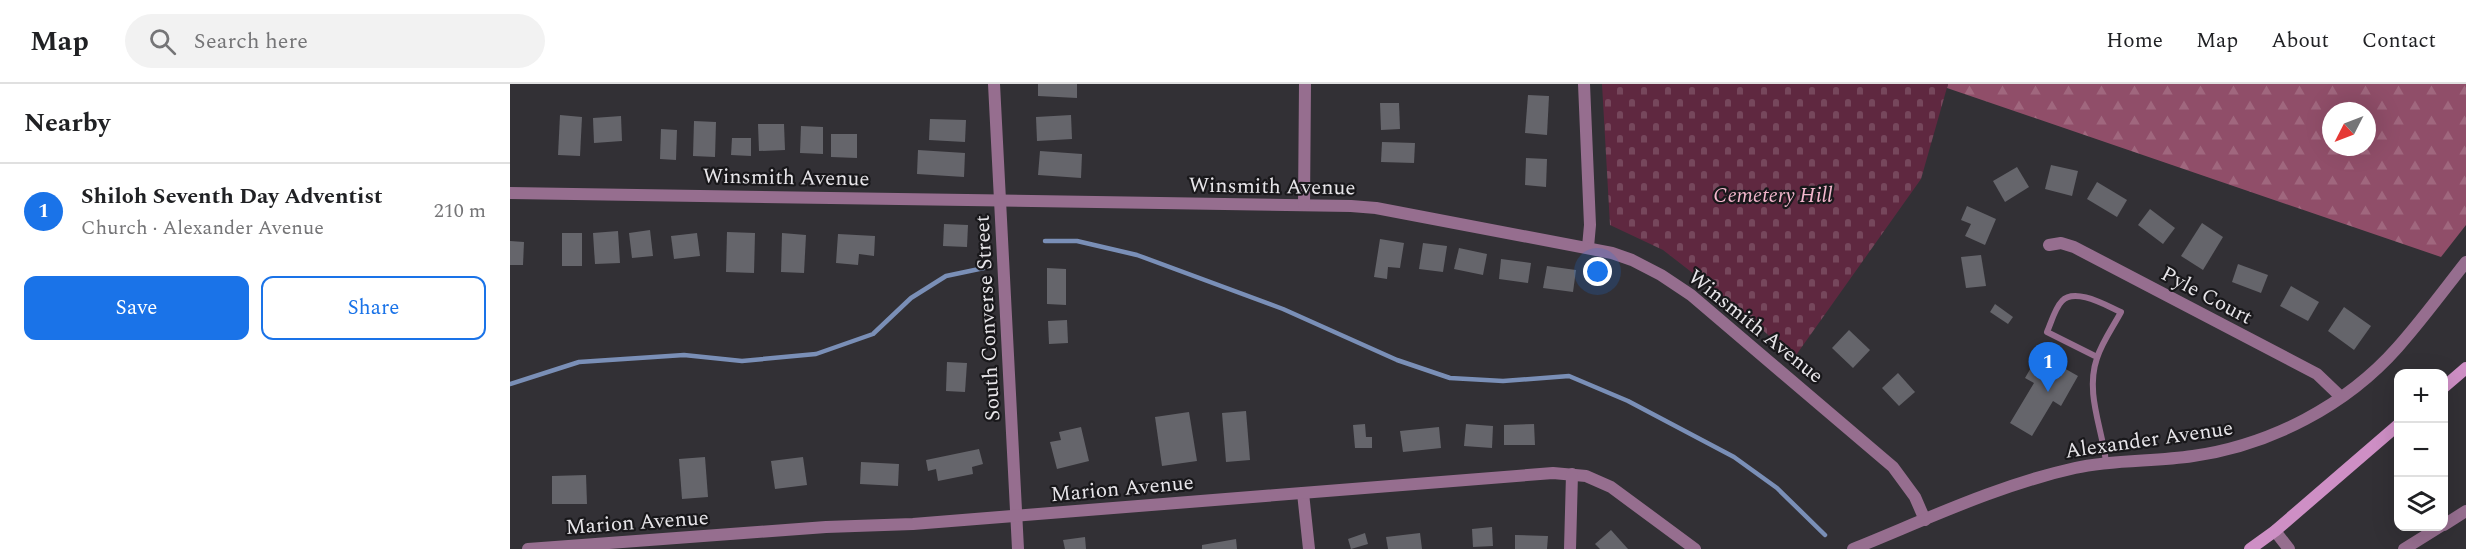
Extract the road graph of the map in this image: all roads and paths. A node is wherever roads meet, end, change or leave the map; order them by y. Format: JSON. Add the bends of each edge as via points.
{"nodes":[{"id":1,"x":994,"y":84,"type":"edge"},
{"id":2,"x":1305,"y":84,"type":"edge"},
{"id":3,"x":1584,"y":84,"type":"edge"},
{"id":4,"x":510,"y":193,"type":"edge"},
{"id":5,"x":1000,"y":201,"type":"junction"},
{"id":6,"x":1304,"y":205,"type":"junction"},
{"id":7,"x":2049,"y":244,"type":"dead end"},
{"id":8,"x":1588,"y":247,"type":"junction"},
{"id":9,"x":2466,"y":262,"type":"edge"},
{"id":10,"x":2097,"y":357,"type":"junction"},
{"id":11,"x":2466,"y":368,"type":"edge"},
{"id":12,"x":2448,"y":384,"type":"edge"},
{"id":13,"x":2340,"y":396,"type":"junction"},
{"id":14,"x":2394,"y":428,"type":"edge"},
{"id":15,"x":2106,"y":462,"type":"junction"},
{"id":16,"x":1572,"y":474,"type":"junction"},
{"id":17,"x":1303,"y":493,"type":"junction"},
{"id":18,"x":2466,"y":511,"type":"edge"},
{"id":19,"x":1015,"y":516,"type":"junction"},
{"id":20,"x":1926,"y":520,"type":"junction"},
{"id":21,"x":2448,"y":522,"type":"edge"},
{"id":22,"x":2275,"y":531,"type":"junction"},
{"id":23,"x":2434,"y":531,"type":"edge"},
{"id":24,"x":528,"y":549,"type":"edge"},
{"id":25,"x":1018,"y":549,"type":"edge"},
{"id":26,"x":1309,"y":549,"type":"edge"},
{"id":27,"x":1570,"y":549,"type":"edge"},
{"id":28,"x":1695,"y":549,"type":"edge"},
{"id":29,"x":1853,"y":549,"type":"edge"},
{"id":30,"x":2250,"y":549,"type":"edge"},
{"id":31,"x":2289,"y":549,"type":"edge"},
{"id":32,"x":2404,"y":549,"type":"edge"}],
"edges":[{"from":1,"to":5,"type":"street","name":"South Converse Street"},
{"from":2,"to":6,"type":"street"},
{"from":3,"to":8,"type":"street"},
{"from":4,"to":5,"type":"street","name":"Winsmith Avenue"},
{"from":5,"to":6,"type":"street","name":"Winsmith Avenue"},
{"from":5,"to":19,"type":"street","name":"South Converse Street"},
{"from":6,"to":8,"type":"street","name":"Winsmith Avenue","via":[[1376,208]]},
{"from":7,"to":13,"type":"street","name":"Pyle Court","via":[[2074,247],[2317,374]]},
{"from":8,"to":20,"type":"street","name":"Winsmith Avenue","via":[[1632,260],[1691,296],[1893,467]]},
{"from":9,"to":13,"type":"street","name":"Alexander Avenue","via":[[2397,348]]},
{"from":10,"to":10,"type":"lane","via":[[2121,312],[2092,298],[2069,297],[2062,301],[2047,332]]},
{"from":10,"to":15,"type":"lane","via":[[2092,380],[2094,408]]},
{"from":11,"to":12,"type":"street"},
{"from":13,"to":15,"type":"street","name":"Alexander Avenue","via":[[2291,426],[2225,450]]},
{"from":14,"to":22,"type":"street"},
{"from":15,"to":20,"type":"street","name":"Alexander Avenue","via":[[2032,479]]},
{"from":16,"to":17,"type":"street","name":"Marion Avenue"},
{"from":16,"to":27,"type":"street"},
{"from":16,"to":28,"type":"street","name":"Marion Avenue","via":[[1611,487]]},
{"from":17,"to":19,"type":"street","name":"Marion Avenue"},
{"from":17,"to":26,"type":"street"},
{"from":18,"to":21,"type":"street"},
{"from":19,"to":24,"type":"street","name":"Marion Avenue"},
{"from":19,"to":25,"type":"street","name":"South Converse Street"},
{"from":20,"to":29,"type":"street","name":"Alexander Avenue"},
{"from":22,"to":30,"type":"street"},
{"from":22,"to":31,"type":"street"},
{"from":23,"to":32,"type":"street"}]}
